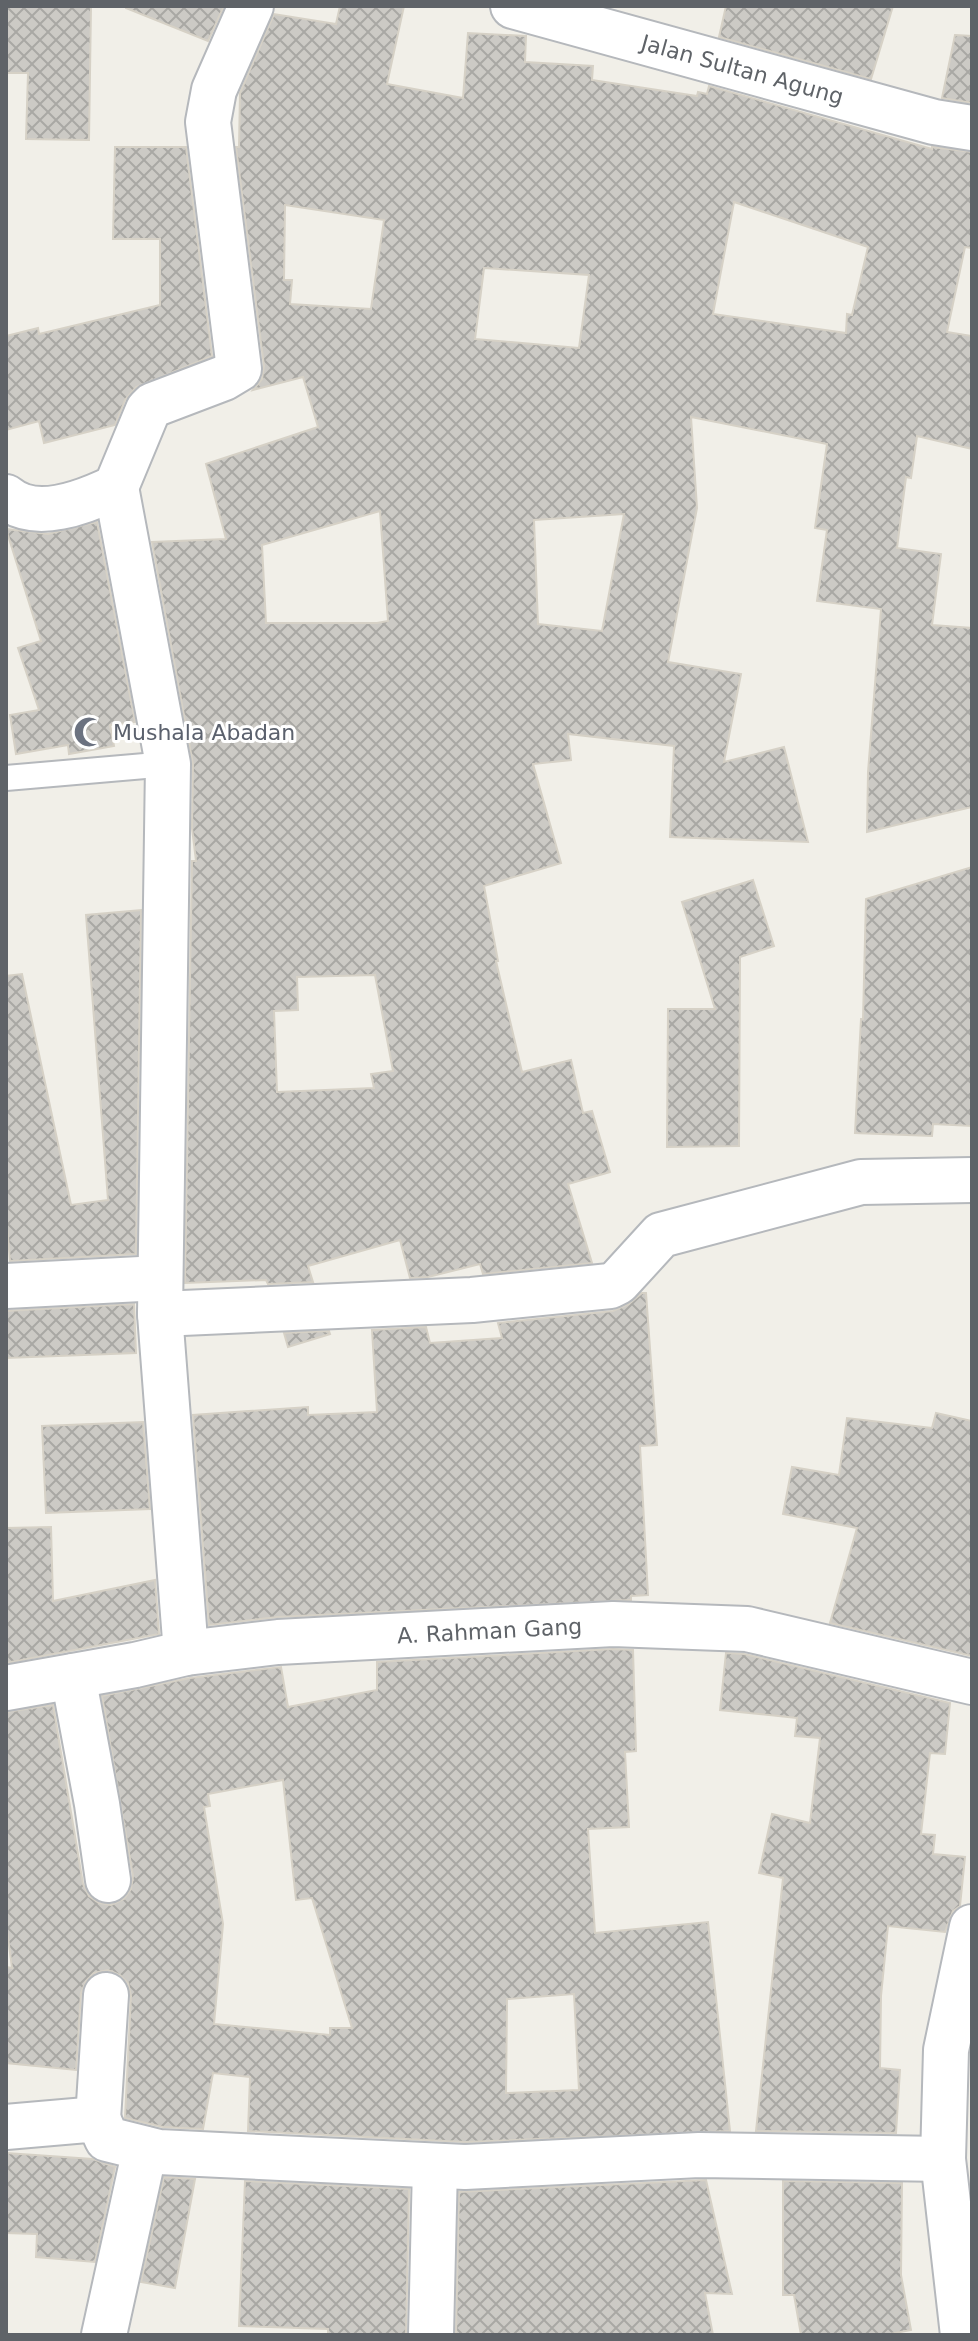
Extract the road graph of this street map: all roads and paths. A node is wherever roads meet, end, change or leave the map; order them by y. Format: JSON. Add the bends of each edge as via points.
{"nodes":[{"id":1,"x":251,"y":6,"type":"edge"},
{"id":2,"x":513,"y":6,"type":"edge"},
{"id":3,"x":972,"y":128,"type":"edge"},
{"id":4,"x":116,"y":487,"type":"junction"},
{"id":5,"x":6,"y":497,"type":"edge"},
{"id":6,"x":168,"y":764,"type":"junction"},
{"id":7,"x":6,"y":778,"type":"edge"},
{"id":8,"x":972,"y":1180,"type":"edge"},
{"id":9,"x":6,"y":1286,"type":"edge"},
{"id":10,"x":160,"y":1296,"type":"junction"},
{"id":11,"x":186,"y":1653,"type":"junction"},
{"id":12,"x":73,"y":1676,"type":"junction"},
{"id":13,"x":972,"y":1682,"type":"edge"},
{"id":14,"x":6,"y":1688,"type":"edge"},
{"id":15,"x":108,"y":1880,"type":"dead end"},
{"id":16,"x":972,"y":1927,"type":"edge"},
{"id":17,"x":106,"y":1995,"type":"dead end"},
{"id":18,"x":98,"y":2119,"type":"junction"},
{"id":19,"x":6,"y":2127,"type":"edge"},
{"id":20,"x":145,"y":2149,"type":"junction"},
{"id":21,"x":943,"y":2159,"type":"junction"},
{"id":22,"x":435,"y":2166,"type":"junction"},
{"id":23,"x":964,"y":2277,"type":"edge"},
{"id":24,"x":104,"y":2335,"type":"edge"},
{"id":25,"x":431,"y":2335,"type":"edge"},
{"id":26,"x":963,"y":2335,"type":"edge"}],
"edges":[{"from":1,"to":4,"type":"street","via":[[214,90],[208,122],[239,369],[153,405]]},
{"from":2,"to":3,"type":"street","name":"Jalan Sultan Agung"},
{"from":4,"to":5,"type":"street","via":[[72,503],[26,509]]},
{"from":4,"to":6,"type":"street"},
{"from":6,"to":7,"type":"lane"},
{"from":6,"to":10,"type":"street"},
{"from":8,"to":10,"type":"street","via":[[861,1182],[661,1235],[610,1286],[472,1300]]},
{"from":9,"to":10,"type":"street"},
{"from":10,"to":11,"type":"street"},
{"from":11,"to":12,"type":"street","name":"A. Rahman Gang"},
{"from":11,"to":13,"type":"street","name":"A. Rahman Gang","via":[[278,1642],[613,1624],[747,1629]]},
{"from":12,"to":14,"type":"street","name":"A. Rahman Gang"},
{"from":12,"to":15,"type":"street"},
{"from":16,"to":21,"type":"street","via":[[946,2050]]},
{"from":17,"to":18,"type":"street"},
{"from":18,"to":19,"type":"street"},
{"from":18,"to":20,"type":"street","via":[[107,2139]]},
{"from":20,"to":22,"type":"street"},
{"from":20,"to":24,"type":"street"},
{"from":21,"to":22,"type":"street","via":[[699,2155]]},
{"from":21,"to":23,"type":"street"},
{"from":22,"to":25,"type":"street"},
{"from":23,"to":26,"type":"street"}]}
